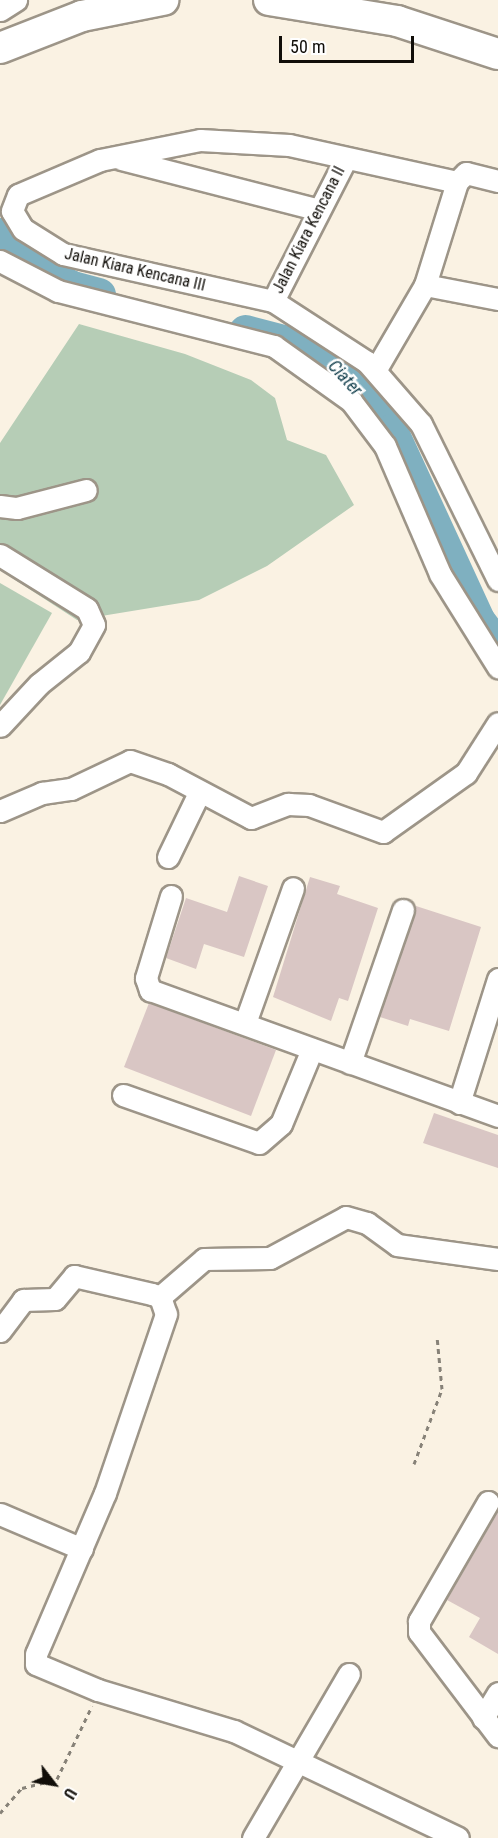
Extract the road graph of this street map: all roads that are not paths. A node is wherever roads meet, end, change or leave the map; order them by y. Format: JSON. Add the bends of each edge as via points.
{"nodes":[{"id":1,"x":16,"y":0,"type":"edge"},
{"id":2,"x":269,"y":0,"type":"edge"},
{"id":3,"x":136,"y":2,"type":"edge"},
{"id":4,"x":0,"y":10,"type":"edge"},
{"id":5,"x":0,"y":48,"type":"edge"},
{"id":6,"x":497,"y":48,"type":"edge"},
{"id":7,"x":115,"y":157,"type":"junction"},
{"id":8,"x":345,"y":160,"type":"junction"},
{"id":9,"x":462,"y":178,"type":"junction"},
{"id":10,"x":498,"y":181,"type":"edge"},
{"id":11,"x":319,"y":210,"type":"junction"},
{"id":12,"x":0,"y":261,"type":"edge"},
{"id":13,"x":425,"y":285,"type":"junction"},
{"id":14,"x":273,"y":301,"type":"junction"},
{"id":15,"x":496,"y":302,"type":"edge"},
{"id":16,"x":376,"y":369,"type":"junction"},
{"id":17,"x":86,"y":490,"type":"dead end"},
{"id":18,"x":0,"y":506,"type":"edge"},
{"id":19,"x":0,"y":555,"type":"edge"},
{"id":20,"x":498,"y":580,"type":"edge"},
{"id":21,"x":498,"y":668,"type":"edge"},
{"id":22,"x":498,"y":723,"type":"edge"},
{"id":23,"x":0,"y":726,"type":"edge"},
{"id":24,"x":199,"y":793,"type":"junction"},
{"id":25,"x":0,"y":811,"type":"edge"},
{"id":26,"x":168,"y":857,"type":"dead end"},
{"id":27,"x":293,"y":888,"type":"dead end"},
{"id":28,"x":171,"y":896,"type":"dead end"},
{"id":29,"x":403,"y":910,"type":"dead end"},
{"id":30,"x":498,"y":979,"type":"edge"},
{"id":31,"x":245,"y":1023,"type":"junction"},
{"id":32,"x":312,"y":1049,"type":"junction"},
{"id":33,"x":350,"y":1063,"type":"junction"},
{"id":34,"x":123,"y":1095,"type":"dead end"},
{"id":35,"x":459,"y":1103,"type":"junction"},
{"id":36,"x":498,"y":1116,"type":"edge"},
{"id":37,"x":498,"y":1259,"type":"edge"},
{"id":38,"x":160,"y":1297,"type":"junction"},
{"id":39,"x":0,"y":1331,"type":"edge"},
{"id":40,"x":488,"y":1502,"type":"dead end"},
{"id":41,"x":0,"y":1514,"type":"edge"},
{"id":42,"x":82,"y":1549,"type":"junction"},
{"id":43,"x":349,"y":1674,"type":"dead end"},
{"id":44,"x":498,"y":1694,"type":"edge"},
{"id":45,"x":483,"y":1718,"type":"junction"},
{"id":46,"x":498,"y":1736,"type":"edge"},
{"id":47,"x":294,"y":1761,"type":"junction"},
{"id":48,"x":253,"y":1838,"type":"edge"},
{"id":49,"x":458,"y":1838,"type":"edge"}],
"edges":[{"from":1,"to":4,"type":"street"},
{"from":2,"to":6,"type":"street","via":[[397,21]]},
{"from":3,"to":5,"type":"street","via":[[82,16]]},
{"from":7,"to":8,"type":"street","via":[[200,140],[289,145]]},
{"from":7,"to":11,"type":"street"},
{"from":7,"to":14,"type":"street","name":"Jalan Kiara Kencana III","via":[[18,195],[12,211],[15,221],[63,254]]},
{"from":8,"to":9,"type":"street"},
{"from":8,"to":11,"type":"street","name":"Jalan Kiara Kencana II"},
{"from":9,"to":10,"type":"street"},
{"from":9,"to":13,"type":"street"},
{"from":11,"to":14,"type":"street","name":"Jalan Kiara Kencana II"},
{"from":12,"to":21,"type":"street","via":[[58,291],[274,346],[351,401],[386,446],[440,574]]},
{"from":13,"to":15,"type":"street"},
{"from":13,"to":16,"type":"street"},
{"from":14,"to":16,"type":"street","name":"Jalan Kiara Kencana III"},
{"from":16,"to":20,"type":"street","name":"Jalan Kiara Kencana III","via":[[421,424]]},
{"from":17,"to":18,"type":"street","via":[[17,508]]},
{"from":19,"to":23,"type":"street","via":[[87,609],[94,625],[79,652]]},
{"from":22,"to":24,"type":"street","via":[[466,773],[431,792],[383,832],[309,805],[288,804],[251,818]]},
{"from":24,"to":25,"type":"street","via":[[142,763],[120,762],[71,789],[42,792]]},
{"from":24,"to":26,"type":"street"},
{"from":27,"to":31,"type":"street"},
{"from":28,"to":31,"type":"street","via":[[146,984]]},
{"from":29,"to":33,"type":"street"},
{"from":30,"to":35,"type":"street"},
{"from":31,"to":32,"type":"street"},
{"from":32,"to":33,"type":"street"},
{"from":32,"to":34,"type":"street","via":[[281,1124],[259,1143]]},
{"from":33,"to":35,"type":"street"},
{"from":35,"to":36,"type":"street"},
{"from":37,"to":38,"type":"street","via":[[397,1245],[367,1223],[346,1217],[270,1258],[204,1259]]},
{"from":38,"to":39,"type":"street","via":[[74,1276],[55,1299],[23,1300]]},
{"from":38,"to":42,"type":"street","via":[[166,1314]]},
{"from":40,"to":45,"type":"street","via":[[419,1621],[419,1632]]},
{"from":41,"to":42,"type":"street"},
{"from":42,"to":47,"type":"street","via":[[35,1660],[47,1672],[234,1731]]},
{"from":43,"to":47,"type":"street"},
{"from":44,"to":45,"type":"street"},
{"from":45,"to":46,"type":"street"},
{"from":47,"to":48,"type":"street"},
{"from":47,"to":49,"type":"street"}]}
